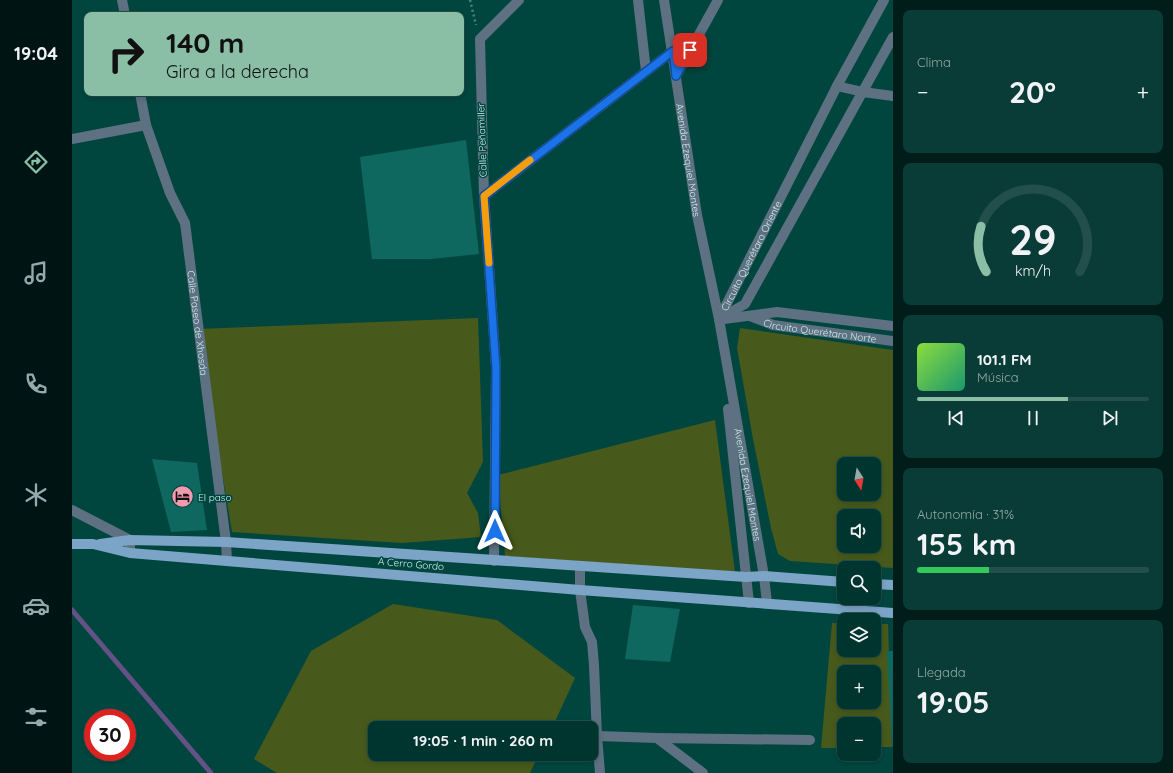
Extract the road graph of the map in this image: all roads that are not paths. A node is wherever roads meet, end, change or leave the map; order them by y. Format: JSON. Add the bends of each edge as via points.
{"nodes":[{"id":1,"x":122,"y":0,"type":"edge"},
{"id":2,"x":519,"y":0,"type":"edge"},
{"id":3,"x":638,"y":0,"type":"edge"},
{"id":4,"x":664,"y":0,"type":"edge"},
{"id":5,"x":718,"y":0,"type":"edge"},
{"id":6,"x":884,"y":0,"type":"edge"},
{"id":7,"x":124,"y":12,"type":"edge"},
{"id":8,"x":893,"y":37,"type":"edge"},
{"id":9,"x":673,"y":51,"type":"junction"},
{"id":10,"x":646,"y":71,"type":"junction"},
{"id":11,"x":676,"y":76,"type":"junction"},
{"id":12,"x":837,"y":86,"type":"junction"},
{"id":13,"x":863,"y":92,"type":"junction"},
{"id":14,"x":141,"y":96,"type":"edge"},
{"id":15,"x":893,"y":96,"type":"edge"},
{"id":16,"x":146,"y":125,"type":"junction"},
{"id":17,"x":72,"y":139,"type":"edge"},
{"id":18,"x":484,"y":196,"type":"junction"},
{"id":19,"x":748,"y":316,"type":"junction"},
{"id":20,"x":718,"y":320,"type":"junction"},
{"id":21,"x":893,"y":326,"type":"edge"},
{"id":22,"x":893,"y":341,"type":"edge"},
{"id":23,"x":72,"y":510,"type":"edge"},
{"id":24,"x":130,"y":540,"type":"junction"},
{"id":25,"x":226,"y":542,"type":"junction"},
{"id":26,"x":72,"y":544,"type":"edge"},
{"id":27,"x":93,"y":544,"type":"junction"},
{"id":28,"x":130,"y":553,"type":"junction"},
{"id":29,"x":227,"y":561,"type":"junction"},
{"id":30,"x":494,"y":561,"type":"junction"},
{"id":31,"x":580,"y":567,"type":"junction"},
{"id":32,"x":764,"y":576,"type":"junction"},
{"id":33,"x":746,"y":577,"type":"junction"},
{"id":34,"x":837,"y":581,"type":"edge"},
{"id":35,"x":881,"y":585,"type":"edge"},
{"id":36,"x":893,"y":586,"type":"edge"},
{"id":37,"x":580,"y":590,"type":"junction"},
{"id":38,"x":749,"y":603,"type":"junction"},
{"id":39,"x":767,"y":603,"type":"junction"},
{"id":40,"x":893,"y":613,"type":"edge"},
{"id":41,"x":596,"y":721,"type":"edge"},
{"id":42,"x":598,"y":736,"type":"edge"},
{"id":43,"x":657,"y":738,"type":"junction"},
{"id":44,"x":810,"y":740,"type":"dead end"},
{"id":45,"x":598,"y":748,"type":"edge"},
{"id":46,"x":600,"y":773,"type":"edge"},
{"id":47,"x":703,"y":773,"type":"edge"}],
"edges":[{"from":1,"to":7,"type":"street"},
{"from":2,"to":18,"type":"street","name":"Calle Peñamiller","via":[[480,39]]},
{"from":3,"to":10,"type":"street"},
{"from":4,"to":9,"type":"street","name":"Avenida Ezequiel Montes"},
{"from":5,"to":11,"type":"street"},
{"from":6,"to":12,"type":"street","name":"Circuito Querétaro Oriente"},
{"from":8,"to":13,"type":"street","name":"Circuito Querétaro Oriente"},
{"from":9,"to":10,"type":"street"},
{"from":9,"to":11,"type":"street","name":"Avenida Ezequiel Montes"},
{"from":10,"to":18,"type":"street"},
{"from":11,"to":20,"type":"street","name":"Avenida Ezequiel Montes","via":[[697,215]]},
{"from":12,"to":13,"type":"street"},
{"from":12,"to":20,"type":"street","name":"Circuito Querétaro Oriente"},
{"from":13,"to":15,"type":"street"},
{"from":13,"to":20,"type":"street","name":"Circuito Querétaro Oriente","via":[[745,304]]},
{"from":14,"to":16,"type":"street","name":"Calle Paseo de Xhosda"},
{"from":16,"to":17,"type":"street"},
{"from":16,"to":25,"type":"street","name":"Calle Paseo de Xhosda","via":[[170,193],[184,223]]},
{"from":18,"to":30,"type":"street","name":"Calle Peñamiller","via":[[496,368]]},
{"from":19,"to":20,"type":"street","name":"Circuito Querétaro Norte"},
{"from":19,"to":21,"type":"street","name":"Circuito Querétaro Norte","via":[[777,312]]},
{"from":19,"to":22,"type":"street","name":"Circuito Querétaro Norte","via":[[773,325]]},
{"from":20,"to":32,"type":"street","name":"Avenida Ezequiel Montes"},
{"from":20,"to":33,"type":"street","name":"Avenida Ezequiel Montes"},
{"from":23,"to":24,"type":"street"},
{"from":24,"to":25,"type":"main road","name":"A Cerro Gordo"},
{"from":24,"to":27,"type":"main road","name":"A Cerro Gordo"},
{"from":24,"to":28,"type":"street"},
{"from":25,"to":29,"type":"street","name":"Calle Paseo de Xhosda"},
{"from":25,"to":30,"type":"main road","name":"A Cerro Gordo"},
{"from":26,"to":27,"type":"main road","name":"A Cerro Gordo"},
{"from":27,"to":28,"type":"main road","name":"A Cerro Gordo"},
{"from":28,"to":29,"type":"main road","name":"A Cerro Gordo"},
{"from":29,"to":37,"type":"main road","name":"A Cerro Gordo"},
{"from":30,"to":31,"type":"main road","name":"A Cerro Gordo"},
{"from":31,"to":33,"type":"main road","name":"A Cerro Gordo"},
{"from":31,"to":37,"type":"street"},
{"from":32,"to":33,"type":"main road","name":"A Cerro Gordo"},
{"from":32,"to":34,"type":"main road","name":"A Cerro Gordo"},
{"from":32,"to":39,"type":"street","name":"Avenida Ezequiel Montes"},
{"from":33,"to":38,"type":"street","name":"Avenida Ezequiel Montes"},
{"from":35,"to":36,"type":"main road"},
{"from":37,"to":38,"type":"main road","name":"A Cerro Gordo"},
{"from":37,"to":41,"type":"street","via":[[585,627],[592,642]]},
{"from":38,"to":39,"type":"main road","name":"A Cerro Gordo"},
{"from":39,"to":40,"type":"main road","name":"A Cerro Gordo"},
{"from":42,"to":43,"type":"street"},
{"from":43,"to":44,"type":"street"},
{"from":43,"to":47,"type":"street"},
{"from":45,"to":46,"type":"street"}]}
